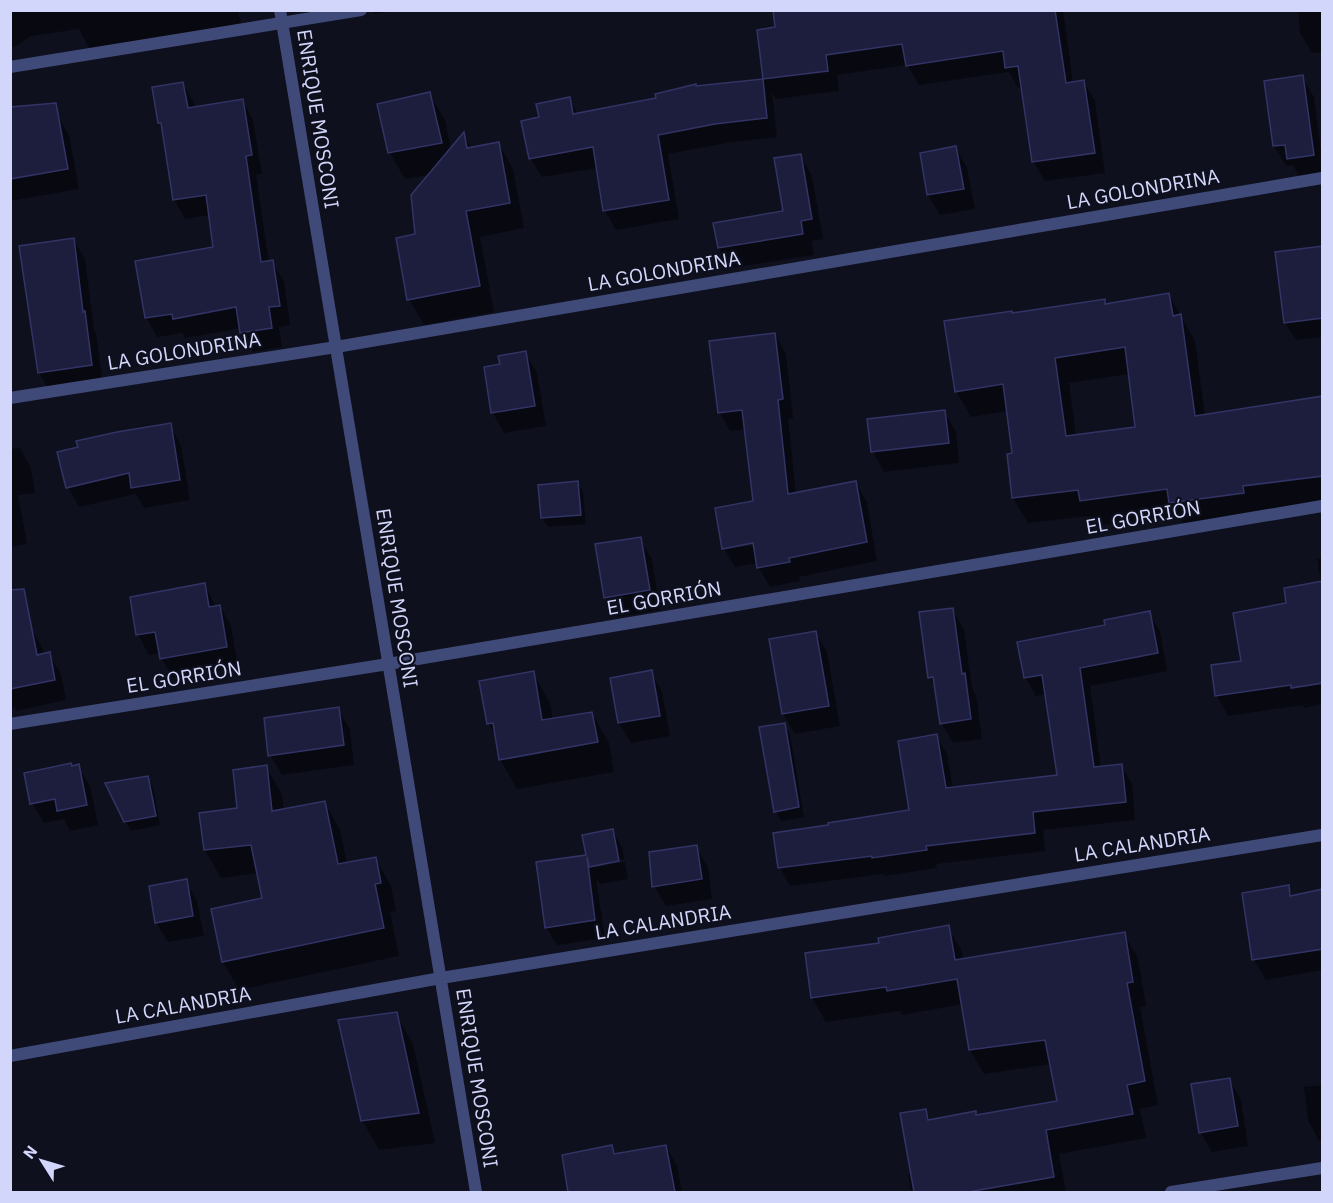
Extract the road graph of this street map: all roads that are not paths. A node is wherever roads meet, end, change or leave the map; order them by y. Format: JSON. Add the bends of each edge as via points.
{"nodes":[{"id":1,"x":361,"y":10,"type":"edge"},
{"id":2,"x":281,"y":17,"type":"edge"},
{"id":3,"x":10,"y":67,"type":"edge"},
{"id":4,"x":1323,"y":178,"type":"edge"},
{"id":5,"x":336,"y":347,"type":"junction"},
{"id":6,"x":10,"y":398,"type":"edge"},
{"id":7,"x":1323,"y":506,"type":"edge"},
{"id":8,"x":388,"y":664,"type":"junction"},
{"id":9,"x":10,"y":724,"type":"edge"},
{"id":10,"x":1323,"y":835,"type":"edge"},
{"id":11,"x":441,"y":978,"type":"junction"},
{"id":12,"x":10,"y":1056,"type":"edge"},
{"id":13,"x":1323,"y":1168,"type":"edge"},
{"id":14,"x":476,"y":1192,"type":"edge"},
{"id":15,"x":1171,"y":1192,"type":"edge"}],
"edges":[{"from":1,"to":2,"type":"street"},
{"from":2,"to":3,"type":"street"},
{"from":2,"to":5,"type":"street","name":"ENRIQUE MOSCONI"},
{"from":4,"to":5,"type":"street","name":"LA GOLONDRINA"},
{"from":5,"to":6,"type":"street","name":"LA GOLONDRINA"},
{"from":5,"to":8,"type":"street","name":"ENRIQUE MOSCONI"},
{"from":7,"to":8,"type":"street","name":"EL GORRIÓN"},
{"from":8,"to":9,"type":"street","name":"EL GORRIÓN"},
{"from":8,"to":11,"type":"street","name":"ENRIQUE MOSCONI"},
{"from":10,"to":11,"type":"street","name":"LA CALANDRIA"},
{"from":11,"to":12,"type":"street","name":"LA CALANDRIA"},
{"from":11,"to":14,"type":"street","name":"ENRIQUE MOSCONI"},
{"from":13,"to":15,"type":"street"}]}
